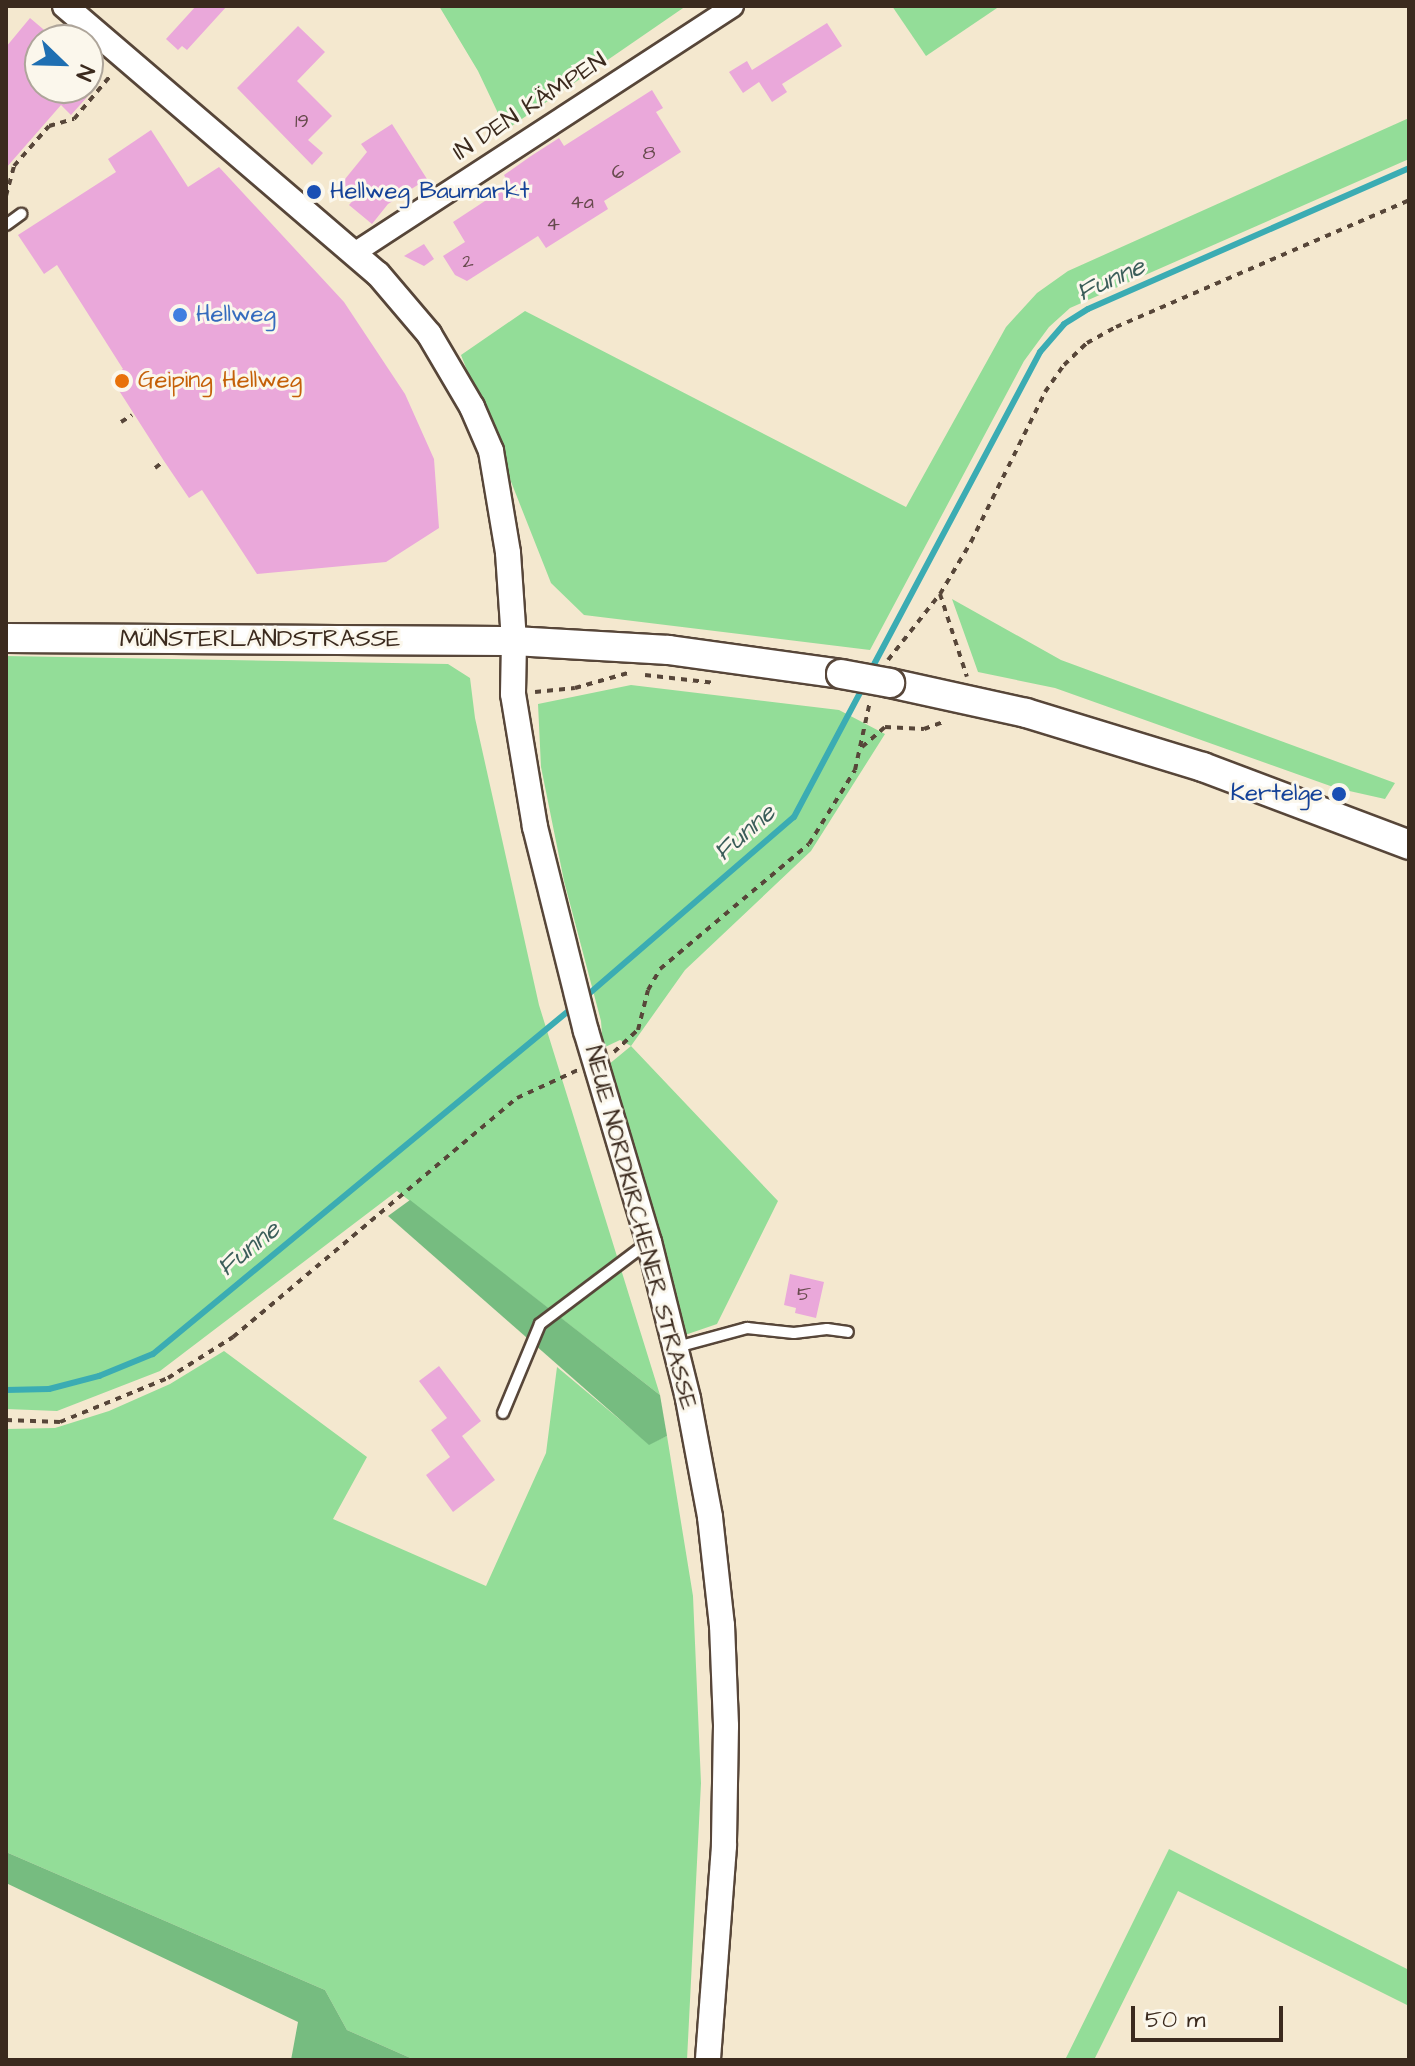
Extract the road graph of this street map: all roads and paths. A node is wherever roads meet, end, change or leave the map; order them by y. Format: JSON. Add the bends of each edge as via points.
{"nodes":[{"id":1,"x":65,"y":6,"type":"edge"},
{"id":2,"x":733,"y":6,"type":"edge"},
{"id":3,"x":126,"y":59,"type":"junction"},
{"id":4,"x":6,"y":196,"type":"edge"},
{"id":5,"x":1409,"y":200,"type":"edge"},
{"id":6,"x":21,"y":214,"type":"dead end"},
{"id":7,"x":6,"y":225,"type":"edge"},
{"id":8,"x":356,"y":252,"type":"junction"},
{"id":9,"x":132,"y":415,"type":"dead end"},
{"id":10,"x":121,"y":422,"type":"dead end"},
{"id":11,"x":164,"y":461,"type":"dead end"},
{"id":12,"x":155,"y":468,"type":"dead end"},
{"id":13,"x":940,"y":594,"type":"junction"},
{"id":14,"x":6,"y":638,"type":"edge"},
{"id":15,"x":514,"y":641,"type":"junction"},
{"id":16,"x":883,"y":681,"type":"junction"},
{"id":17,"x":718,"y":683,"type":"dead end"},
{"id":18,"x":513,"y":694,"type":"junction"},
{"id":19,"x":966,"y":712,"type":"junction"},
{"id":20,"x":860,"y":749,"type":"junction"},
{"id":21,"x":1409,"y":845,"type":"edge"},
{"id":22,"x":596,"y":1062,"type":"junction"},
{"id":23,"x":649,"y":1242,"type":"junction"},
{"id":24,"x":848,"y":1332,"type":"dead end"},
{"id":25,"x":675,"y":1348,"type":"junction"},
{"id":26,"x":503,"y":1413,"type":"dead end"},
{"id":27,"x":6,"y":1420,"type":"edge"},
{"id":28,"x":708,"y":2060,"type":"edge"}],
"edges":[{"from":1,"to":3,"type":"street","name":"NEUE NORDKIRCHENER STRASSE"},
{"from":2,"to":8,"type":"street","name":"IN DEN KÄMPEN"},
{"from":3,"to":4,"type":"path","via":[[74,119],[49,126],[14,166]]},
{"from":3,"to":8,"type":"street","name":"NEUE NORDKIRCHENER STRASSE"},
{"from":5,"to":13,"type":"path","via":[[1087,343],[1045,392]]},
{"from":6,"to":7,"type":"lane"},
{"from":8,"to":15,"type":"street","name":"NEUE NORDKIRCHENER STRASSE","via":[[429,334],[491,451],[502,507]]},
{"from":9,"to":10,"type":"path"},
{"from":11,"to":12,"type":"path"},
{"from":13,"to":16,"type":"path","via":[[893,650]]},
{"from":13,"to":19,"type":"path"},
{"from":14,"to":15,"type":"main road","name":"MÜNSTERLANDSTRASSE"},
{"from":15,"to":16,"type":"main road","name":"MÜNSTERLANDSTRASSE","bridge":true,"via":[[669,650]]},
{"from":15,"to":18,"type":"street","name":"NEUE NORDKIRCHENER STRASSE"},
{"from":16,"to":19,"type":"main road","name":"MÜNSTERLANDSTRASSE"},
{"from":16,"to":20,"type":"path","via":[[865,710]]},
{"from":17,"to":18,"type":"path","via":[[630,673],[575,688]]},
{"from":18,"to":22,"type":"street","name":"NEUE NORDKIRCHENER STRASSE","via":[[535,827]]},
{"from":19,"to":20,"type":"path","via":[[924,729],[885,727]]},
{"from":19,"to":21,"type":"main road","name":"MÜNSTERLANDSTRASSE","via":[[1026,713],[1203,767]]},
{"from":20,"to":22,"type":"path","via":[[855,770],[809,844],[660,969],[648,990],[638,1030],[621,1049]]},
{"from":22,"to":23,"type":"street","name":"NEUE NORDKIRCHENER STRASSE"},
{"from":22,"to":27,"type":"path","via":[[517,1098],[233,1337],[168,1378],[60,1422]]},
{"from":23,"to":25,"type":"street","name":"NEUE NORDKIRCHENER STRASSE"},
{"from":23,"to":26,"type":"lane","via":[[540,1324]]},
{"from":24,"to":25,"type":"lane","via":[[747,1328]]},
{"from":25,"to":28,"type":"street","name":"NEUE NORDKIRCHENER STRASSE","via":[[710,1517],[722,1625],[724,1846]]}]}
